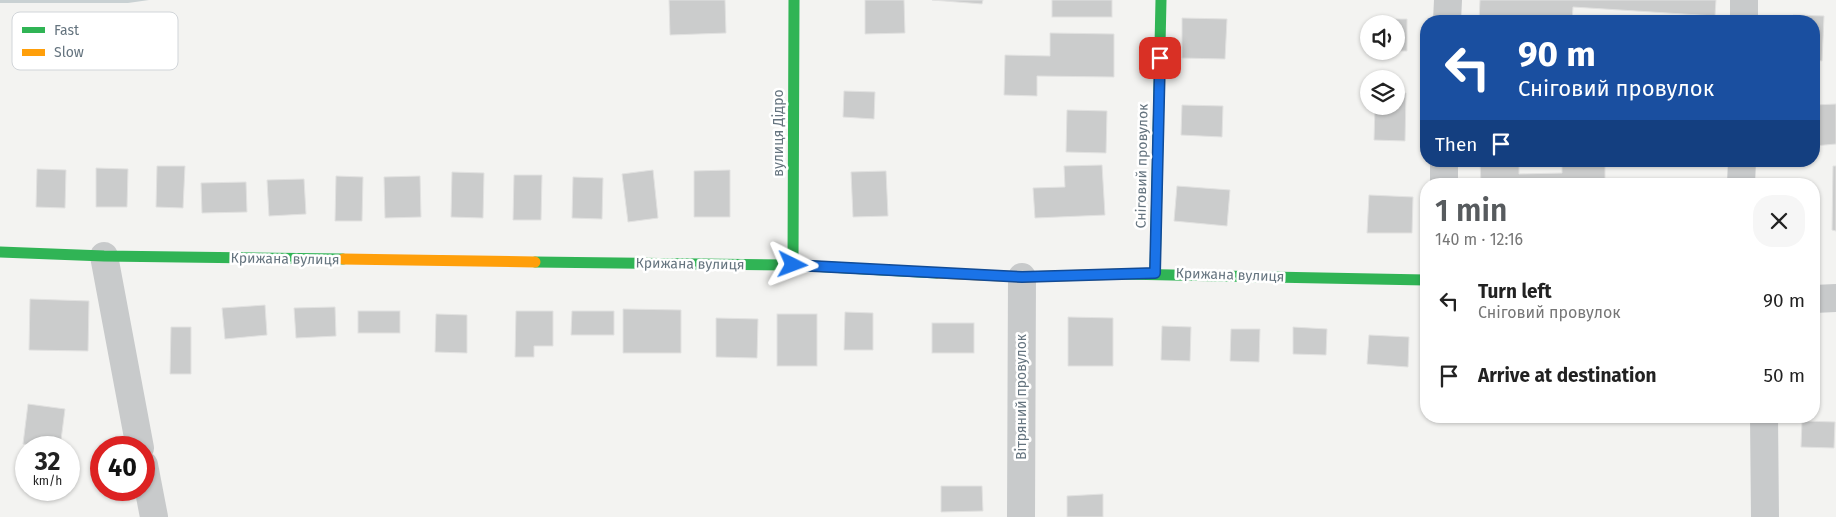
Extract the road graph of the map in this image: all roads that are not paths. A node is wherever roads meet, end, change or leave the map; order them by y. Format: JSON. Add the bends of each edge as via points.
{"nodes":[{"id":1,"x":794,"y":0,"type":"edge"},
{"id":2,"x":1161,"y":0,"type":"edge"},
{"id":3,"x":1448,"y":0,"type":"edge"},
{"id":4,"x":1744,"y":0,"type":"edge"},
{"id":5,"x":1447,"y":15,"type":"edge"},
{"id":6,"x":1744,"y":15,"type":"edge"},
{"id":7,"x":0,"y":252,"type":"edge"},
{"id":8,"x":104,"y":256,"type":"junction"},
{"id":9,"x":793,"y":265,"type":"junction"},
{"id":10,"x":1155,"y":273,"type":"junction"},
{"id":11,"x":1022,"y":277,"type":"junction"},
{"id":12,"x":1420,"y":280,"type":"edge"},
{"id":13,"x":1836,"y":298,"type":"edge"},
{"id":14,"x":1820,"y":299,"type":"edge"},
{"id":15,"x":1764,"y":423,"type":"edge"},
{"id":16,"x":138,"y":436,"type":"edge"},
{"id":17,"x":151,"y":501,"type":"edge"},
{"id":18,"x":154,"y":517,"type":"edge"},
{"id":19,"x":1021,"y":517,"type":"edge"},
{"id":20,"x":1765,"y":517,"type":"edge"}],
"edges":[{"from":1,"to":9,"type":"street","name":"вулиця Дідро"},
{"from":2,"to":10,"type":"street","name":"Сніговий провулок"},
{"from":3,"to":5,"type":"street"},
{"from":4,"to":6,"type":"street"},
{"from":7,"to":8,"type":"street","name":"Крижана вулиця"},
{"from":8,"to":9,"type":"street","name":"Крижана вулиця"},
{"from":8,"to":16,"type":"street"},
{"from":9,"to":11,"type":"street","name":"Крижана вулиця"},
{"from":10,"to":11,"type":"street","name":"Крижана вулиця"},
{"from":10,"to":12,"type":"street","name":"Крижана вулиця"},
{"from":11,"to":19,"type":"street","name":"Вітряний провулок"},
{"from":13,"to":14,"type":"street"},
{"from":15,"to":20,"type":"street"},
{"from":17,"to":18,"type":"street"}]}
